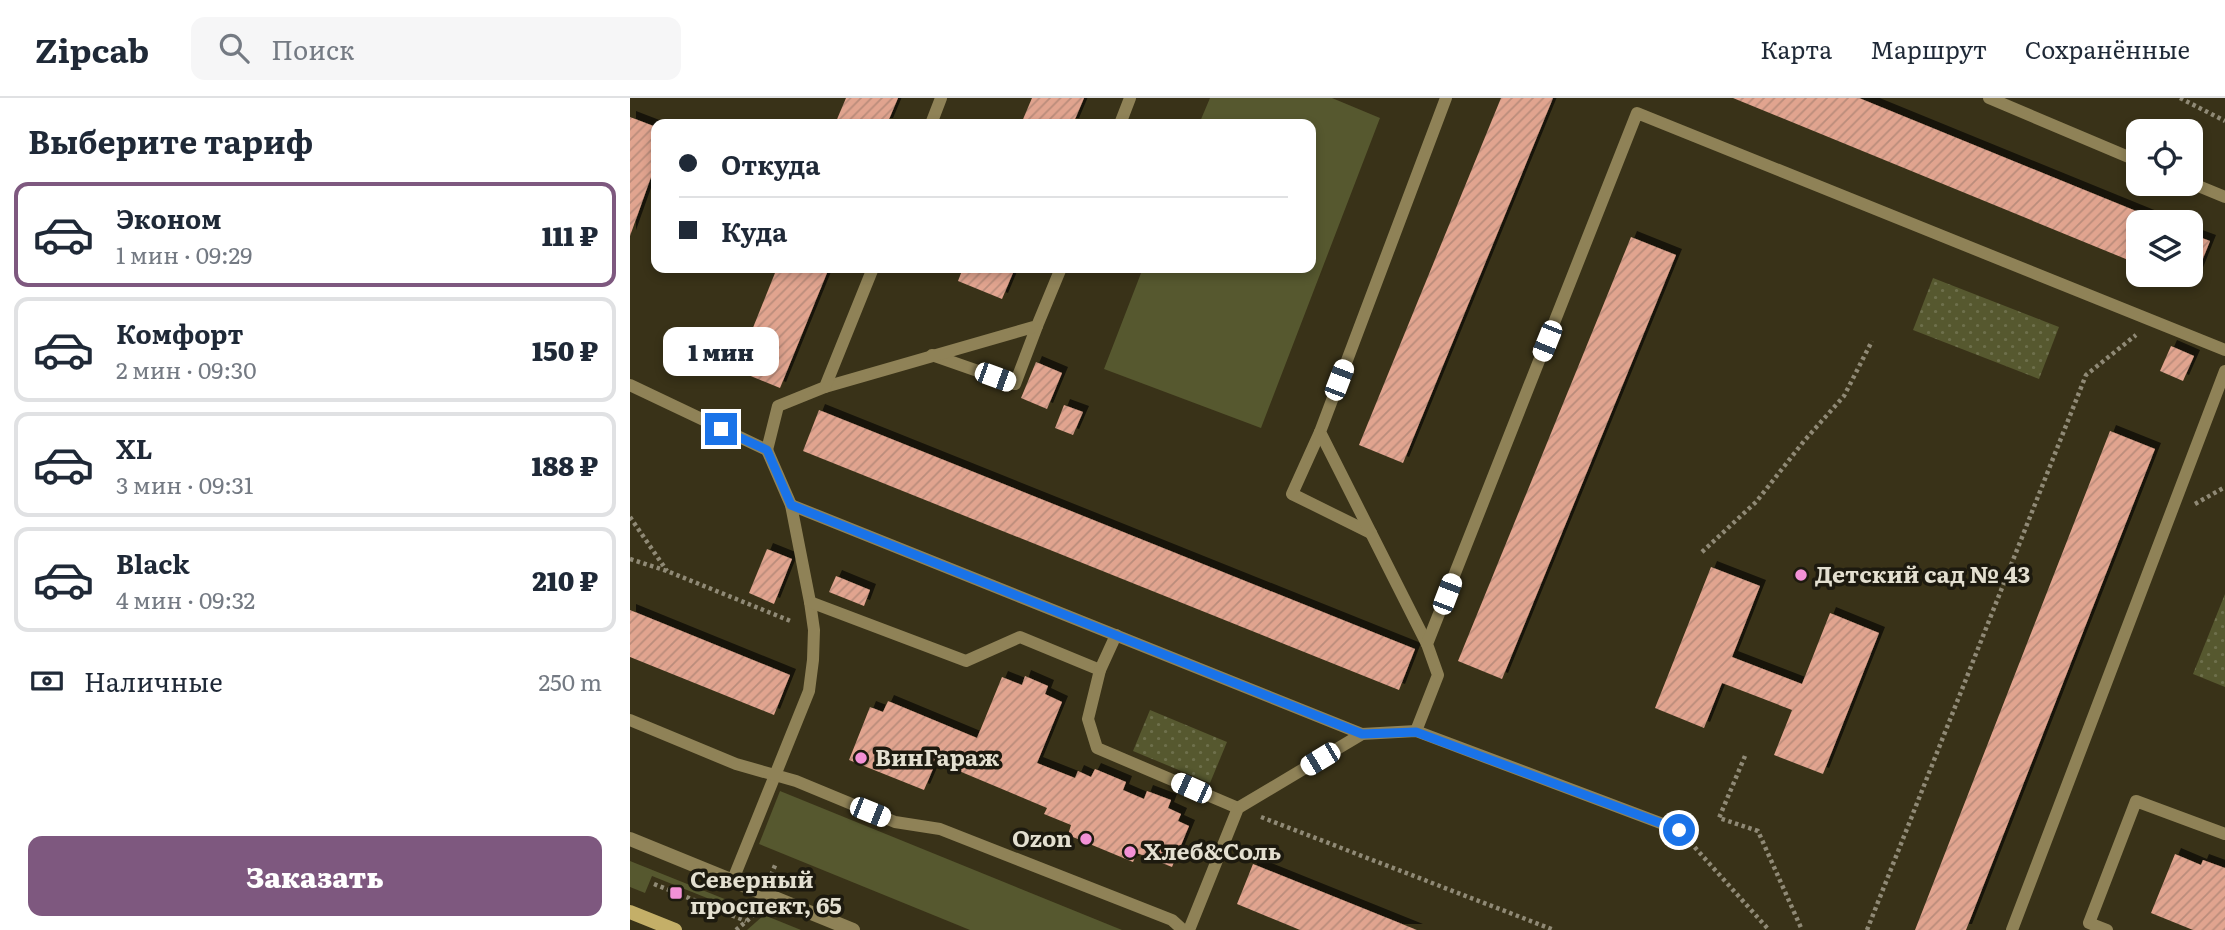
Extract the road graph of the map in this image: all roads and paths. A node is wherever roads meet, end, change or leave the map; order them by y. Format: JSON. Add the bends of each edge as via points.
{"nodes":[{"id":1,"x":941,"y":98,"type":"edge"},
{"id":2,"x":1130,"y":98,"type":"edge"},
{"id":3,"x":1446,"y":98,"type":"edge"},
{"id":4,"x":1989,"y":98,"type":"edge"},
{"id":5,"x":2180,"y":98,"type":"edge"},
{"id":6,"x":933,"y":119,"type":"edge"},
{"id":7,"x":1121,"y":119,"type":"edge"},
{"id":8,"x":2225,"y":121,"type":"edge"},
{"id":9,"x":2126,"y":156,"type":"edge"},
{"id":10,"x":2203,"y":188,"type":"edge"},
{"id":11,"x":2225,"y":197,"type":"edge"},
{"id":12,"x":871,"y":273,"type":"edge"},
{"id":13,"x":1059,"y":273,"type":"edge"},
{"id":14,"x":2153,"y":321,"type":"junction"},
{"id":15,"x":1037,"y":326,"type":"junction"},
{"id":16,"x":1872,"y":341,"type":"dead end"},
{"id":17,"x":2225,"y":350,"type":"edge"},
{"id":18,"x":932,"y":355,"type":"junction"},
{"id":19,"x":2225,"y":371,"type":"edge"},
{"id":20,"x":630,"y":385,"type":"edge"},
{"id":21,"x":825,"y":387,"type":"junction"},
{"id":22,"x":1320,"y":432,"type":"junction"},
{"id":23,"x":767,"y":450,"type":"junction"},
{"id":24,"x":791,"y":505,"type":"junction"},
{"id":25,"x":630,"y":517,"type":"edge"},
{"id":26,"x":1371,"y":533,"type":"junction"},
{"id":27,"x":1702,"y":552,"type":"dead end"},
{"id":28,"x":630,"y":559,"type":"edge"},
{"id":29,"x":667,"y":571,"type":"junction"},
{"id":30,"x":810,"y":602,"type":"junction"},
{"id":31,"x":814,"y":630,"type":"junction"},
{"id":32,"x":1116,"y":635,"type":"junction"},
{"id":33,"x":1427,"y":644,"type":"junction"},
{"id":34,"x":1100,"y":670,"type":"junction"},
{"id":35,"x":630,"y":720,"type":"edge"},
{"id":36,"x":1416,"y":732,"type":"junction"},
{"id":37,"x":1362,"y":734,"type":"junction"},
{"id":38,"x":1745,"y":755,"type":"dead end"},
{"id":39,"x":774,"y":775,"type":"junction"},
{"id":40,"x":1238,"y":808,"type":"junction"},
{"id":41,"x":1679,"y":830,"type":"joint"},
{"id":42,"x":2225,"y":834,"type":"edge"},
{"id":43,"x":630,"y":839,"type":"edge"},
{"id":44,"x":776,"y":863,"type":"dead end"},
{"id":45,"x":771,"y":876,"type":"dead end"},
{"id":46,"x":732,"y":882,"type":"junction"},
{"id":47,"x":654,"y":884,"type":"dead end"},
{"id":48,"x":630,"y":912,"type":"edge"},
{"id":49,"x":756,"y":912,"type":"dead end"},
{"id":50,"x":746,"y":921,"type":"junction"},
{"id":51,"x":736,"y":929,"type":"edge"},
{"id":52,"x":675,"y":930,"type":"edge"},
{"id":53,"x":853,"y":930,"type":"edge"},
{"id":54,"x":1183,"y":930,"type":"edge"},
{"id":55,"x":1189,"y":930,"type":"edge"},
{"id":56,"x":1554,"y":930,"type":"edge"},
{"id":57,"x":1769,"y":930,"type":"edge"},
{"id":58,"x":1802,"y":930,"type":"edge"},
{"id":59,"x":1867,"y":930,"type":"edge"},
{"id":60,"x":2012,"y":930,"type":"edge"},
{"id":61,"x":2107,"y":930,"type":"edge"}],
"edges":[{"from":1,"to":6,"type":"lane"},
{"from":2,"to":7,"type":"lane"},
{"from":3,"to":22,"type":"lane"},
{"from":4,"to":9,"type":"lane"},
{"from":5,"to":8,"type":"path"},
{"from":10,"to":11,"type":"lane"},
{"from":12,"to":21,"type":"lane"},
{"from":13,"to":15,"type":"lane"},
{"from":14,"to":17,"type":"lane"},
{"from":14,"to":33,"type":"lane","via":[[1637,113]]},
{"from":14,"to":59,"type":"path","via":[[2085,375]]},
{"from":15,"to":18,"type":"lane"},
{"from":15,"to":18,"type":"lane","via":[[1015,384]]},
{"from":16,"to":27,"type":"path","via":[[1844,396],[1756,502]]},
{"from":18,"to":21,"type":"lane"},
{"from":19,"to":60,"type":"lane"},
{"from":20,"to":23,"type":"lane"},
{"from":21,"to":23,"type":"lane","via":[[778,406]]},
{"from":22,"to":26,"type":"lane"},
{"from":22,"to":26,"type":"lane","via":[[1292,494]]},
{"from":23,"to":24,"type":"lane"},
{"from":24,"to":30,"type":"lane"},
{"from":24,"to":32,"type":"lane"},
{"from":25,"to":29,"type":"path"},
{"from":26,"to":33,"type":"lane"},
{"from":28,"to":29,"type":"path"},
{"from":29,"to":31,"type":"path"},
{"from":30,"to":31,"type":"lane"},
{"from":30,"to":34,"type":"lane","via":[[966,661],[1020,637]]},
{"from":31,"to":39,"type":"lane","via":[[809,691]]},
{"from":32,"to":34,"type":"lane"},
{"from":32,"to":37,"type":"lane"},
{"from":33,"to":36,"type":"lane","via":[[1438,675]]},
{"from":34,"to":40,"type":"lane","via":[[1088,719],[1097,748]]},
{"from":35,"to":39,"type":"lane"},
{"from":36,"to":37,"type":"lane"},
{"from":36,"to":41,"type":"lane"},
{"from":37,"to":40,"type":"lane"},
{"from":38,"to":58,"type":"path","via":[[1719,818],[1758,831]]},
{"from":39,"to":46,"type":"lane"},
{"from":39,"to":54,"type":"lane","via":[[895,822],[940,829],[1172,920]]},
{"from":40,"to":55,"type":"lane"},
{"from":40,"to":56,"type":"path"},
{"from":41,"to":57,"type":"path"},
{"from":42,"to":61,"type":"lane","via":[[2136,801],[2088,923]]},
{"from":43,"to":46,"type":"street"},
{"from":44,"to":45,"type":"path"},
{"from":46,"to":53,"type":"street"},
{"from":47,"to":50,"type":"path"},
{"from":48,"to":52,"type":"main road"},
{"from":49,"to":50,"type":"path"},
{"from":50,"to":51,"type":"path"}]}
